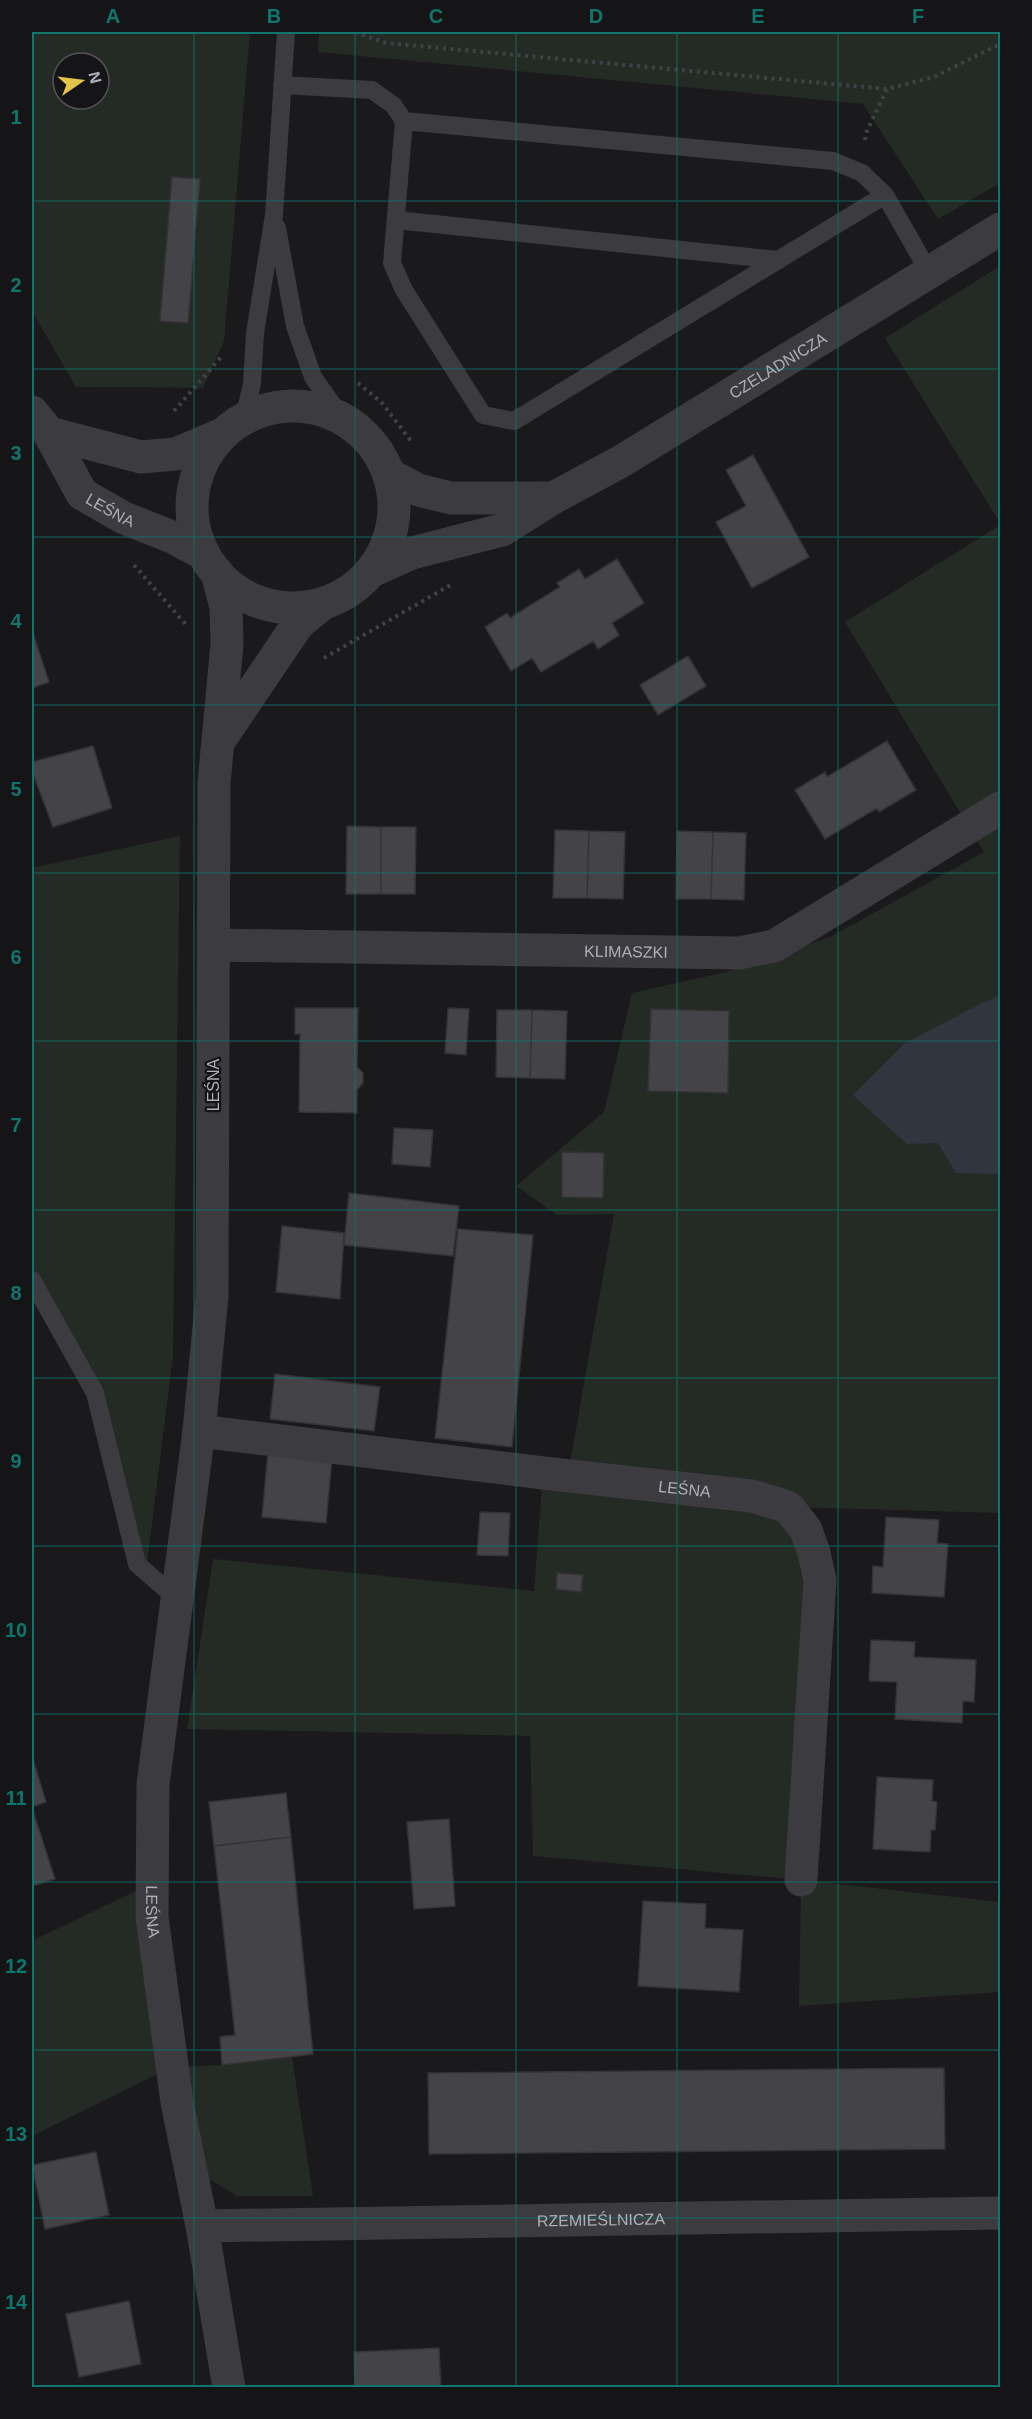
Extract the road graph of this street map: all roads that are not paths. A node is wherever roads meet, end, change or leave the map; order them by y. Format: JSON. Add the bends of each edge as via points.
{"nodes":[{"id":1,"x":286,"y":32,"type":"edge"},
{"id":2,"x":282,"y":85,"type":"junction"},
{"id":3,"x":404,"y":121,"type":"junction"},
{"id":4,"x":885,"y":195,"type":"junction"},
{"id":5,"x":274,"y":215,"type":"junction"},
{"id":6,"x":396,"y":220,"type":"junction"},
{"id":7,"x":1000,"y":229,"type":"edge"},
{"id":8,"x":778,"y":260,"type":"junction"},
{"id":9,"x":929,"y":272,"type":"junction"},
{"id":10,"x":342,"y":418,"type":"junction"},
{"id":11,"x":40,"y":423,"type":"edge"},
{"id":12,"x":234,"y":426,"type":"junction"},
{"id":13,"x":390,"y":476,"type":"junction"},
{"id":14,"x":553,"y":498,"type":"junction"},
{"id":15,"x":210,"y":563,"type":"junction"},
{"id":16,"x":372,"y":571,"type":"junction"},
{"id":17,"x":321,"y":605,"type":"junction"},
{"id":18,"x":220,"y":740,"type":"junction"},
{"id":19,"x":1000,"y":808,"type":"edge"},
{"id":20,"x":214,"y":945,"type":"junction"},
{"id":21,"x":32,"y":1280,"type":"edge"},
{"id":22,"x":199,"y":1431,"type":"junction"},
{"id":23,"x":177,"y":1599,"type":"junction"},
{"id":24,"x":801,"y":1880,"type":"dead end"},
{"id":25,"x":1000,"y":2213,"type":"edge"},
{"id":26,"x":202,"y":2226,"type":"junction"},
{"id":27,"x":230,"y":2388,"type":"edge"}],
"edges":[{"from":1,"to":2,"type":"lane"},
{"from":2,"to":3,"type":"lane","via":[[372,90],[393,105]]},
{"from":2,"to":5,"type":"lane"},
{"from":3,"to":4,"type":"lane","via":[[833,161],[862,174]]},
{"from":3,"to":6,"type":"lane"},
{"from":4,"to":8,"type":"lane"},
{"from":4,"to":9,"type":"lane"},
{"from":5,"to":10,"type":"lane","via":[[295,327],[313,376]]},
{"from":5,"to":12,"type":"lane","via":[[255,333],[252,384]]},
{"from":6,"to":8,"type":"lane"},
{"from":6,"to":8,"type":"lane","via":[[393,263],[404,290],[483,415],[514,421]]},
{"from":7,"to":9,"type":"street","name":"CZELADNICZA"},
{"from":9,"to":14,"type":"street","name":"CZELADNICZA","via":[[621,462]]},
{"from":10,"to":12,"type":"street","via":[[318,409],[293,406],[268,409]]},
{"from":10,"to":13,"type":"street","via":[[363,433],[379,452]]},
{"from":11,"to":12,"type":"street","name":"LEŚNA","via":[[141,457],[176,454]]},
{"from":11,"to":15,"type":"street","name":"LEŚNA","via":[[82,494],[124,518],[172,537]]},
{"from":12,"to":15,"type":"street","via":[[207,454],[196,478],[192,503],[195,530]]},
{"from":13,"to":14,"type":"street","name":"CZELADNICZA","via":[[418,490],[451,498]]},
{"from":13,"to":16,"type":"street","via":[[395,498],[394,522],[387,545]]},
{"from":14,"to":16,"type":"street","name":"CZELADNICZA","via":[[502,530],[412,553]]},
{"from":15,"to":17,"type":"street","via":[[238,592],[262,604],[291,609]]},
{"from":15,"to":18,"type":"street","name":"LEŚNA","via":[[225,607],[227,644]]},
{"from":16,"to":17,"type":"street","via":[[349,592]]},
{"from":17,"to":18,"type":"street","name":"LEŚNA","via":[[298,624]]},
{"from":18,"to":20,"type":"street","name":"LEŚNA","via":[[214,783]]},
{"from":19,"to":20,"type":"street","name":"KLIMASZKI","via":[[774,946],[739,953]]},
{"from":20,"to":22,"type":"street","name":"LEŚNA","via":[[212,1296]]},
{"from":21,"to":23,"type":"lane","via":[[95,1393],[137,1563]]},
{"from":22,"to":23,"type":"street","name":"LEŚNA"},
{"from":22,"to":24,"type":"street","name":"LEŚNA","via":[[752,1496],[788,1507],[806,1530],[820,1580]]},
{"from":23,"to":26,"type":"street","name":"LEŚNA","via":[[153,1784],[152,1917],[177,2102]]},
{"from":25,"to":26,"type":"street","name":"RZEMIEŚLNICZA"},
{"from":26,"to":27,"type":"street","name":"LEŚNA"}]}
